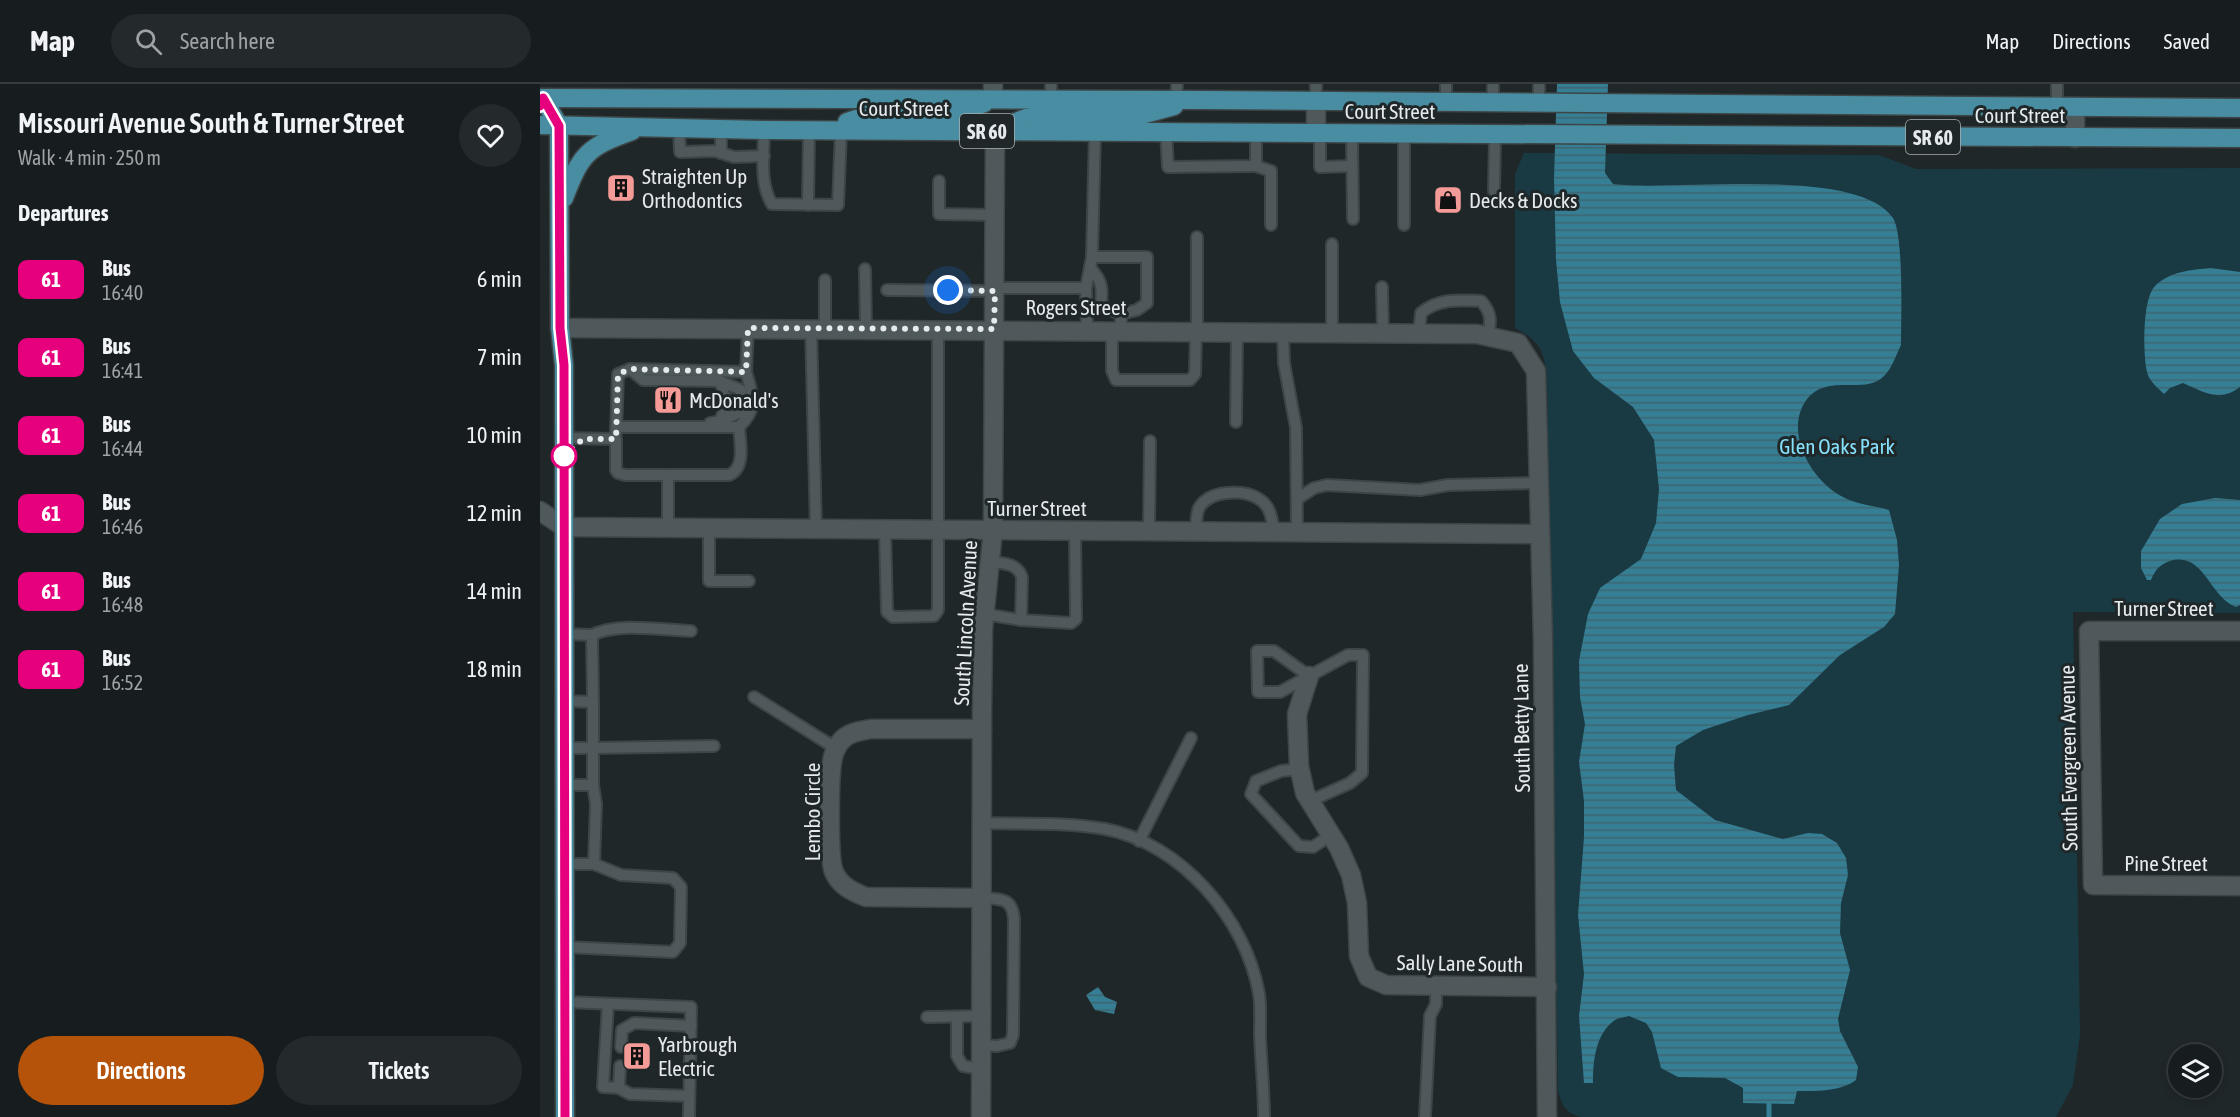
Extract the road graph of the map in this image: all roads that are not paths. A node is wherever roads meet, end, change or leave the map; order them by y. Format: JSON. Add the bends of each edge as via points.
{"nodes":[{"id":1,"x":2057,"y":84,"type":"edge"},
{"id":2,"x":633,"y":91,"type":"edge"},
{"id":3,"x":993,"y":91,"type":"edge"},
{"id":4,"x":815,"y":92,"type":"edge"},
{"id":5,"x":1051,"y":92,"type":"edge"},
{"id":6,"x":1176,"y":92,"type":"edge"},
{"id":7,"x":1316,"y":92,"type":"edge"},
{"id":8,"x":1446,"y":93,"type":"edge"},
{"id":9,"x":1493,"y":93,"type":"edge"},
{"id":10,"x":1541,"y":96,"type":"edge"},
{"id":11,"x":541,"y":100,"type":"edge"},
{"id":12,"x":1202,"y":100,"type":"junction"},
{"id":13,"x":2057,"y":107,"type":"junction"},
{"id":14,"x":2075,"y":107,"type":"junction"},
{"id":15,"x":2240,"y":108,"type":"edge"},
{"id":16,"x":540,"y":125,"type":"edge"},
{"id":17,"x":559,"y":126,"type":"junction"},
{"id":18,"x":644,"y":127,"type":"junction"},
{"id":19,"x":679,"y":128,"type":"junction"},
{"id":20,"x":721,"y":129,"type":"junction"},
{"id":21,"x":764,"y":130,"type":"junction"},
{"id":22,"x":824,"y":130,"type":"junction"},
{"id":23,"x":995,"y":131,"type":"junction"},
{"id":24,"x":1095,"y":132,"type":"junction"},
{"id":25,"x":1166,"y":132,"type":"junction"},
{"id":26,"x":1256,"y":133,"type":"junction"},
{"id":27,"x":1318,"y":133,"type":"junction"},
{"id":28,"x":1352,"y":134,"type":"junction"},
{"id":29,"x":1404,"y":134,"type":"junction"},
{"id":30,"x":1495,"y":135,"type":"junction"},
{"id":31,"x":2075,"y":138,"type":"junction"},
{"id":32,"x":2240,"y":138,"type":"edge"},
{"id":33,"x":721,"y":153,"type":"junction"},
{"id":34,"x":764,"y":156,"type":"junction"},
{"id":35,"x":1256,"y":166,"type":"junction"},
{"id":36,"x":1352,"y":166,"type":"junction"},
{"id":37,"x":939,"y":181,"type":"dead end"},
{"id":38,"x":1494,"y":190,"type":"dead end"},
{"id":39,"x":808,"y":205,"type":"junction"},
{"id":40,"x":560,"y":208,"type":"junction"},
{"id":41,"x":995,"y":215,"type":"junction"},
{"id":42,"x":1353,"y":219,"type":"dead end"},
{"id":43,"x":1271,"y":225,"type":"dead end"},
{"id":44,"x":1404,"y":225,"type":"dead end"},
{"id":45,"x":1197,"y":237,"type":"dead end"},
{"id":46,"x":1332,"y":244,"type":"dead end"},
{"id":47,"x":1091,"y":262,"type":"junction"},
{"id":48,"x":865,"y":269,"type":"dead end"},
{"id":49,"x":825,"y":280,"type":"dead end"},
{"id":50,"x":1382,"y":287,"type":"dead end"},
{"id":51,"x":1086,"y":288,"type":"junction"},
{"id":52,"x":887,"y":290,"type":"dead end"},
{"id":53,"x":995,"y":290,"type":"junction"},
{"id":54,"x":1118,"y":325,"type":"junction"},
{"id":55,"x":560,"y":328,"type":"junction"},
{"id":56,"x":748,"y":328,"type":"junction"},
{"id":57,"x":818,"y":328,"type":"junction"},
{"id":58,"x":866,"y":329,"type":"junction"},
{"id":59,"x":938,"y":329,"type":"junction"},
{"id":60,"x":994,"y":329,"type":"junction"},
{"id":61,"x":1086,"y":330,"type":"junction"},
{"id":62,"x":1196,"y":331,"type":"junction"},
{"id":63,"x":1237,"y":332,"type":"junction"},
{"id":64,"x":1283,"y":332,"type":"junction"},
{"id":65,"x":1332,"y":332,"type":"junction"},
{"id":66,"x":1383,"y":333,"type":"junction"},
{"id":67,"x":1419,"y":333,"type":"junction"},
{"id":68,"x":1488,"y":336,"type":"junction"},
{"id":69,"x":1518,"y":344,"type":"joint"},
{"id":70,"x":630,"y":369,"type":"junction"},
{"id":71,"x":746,"y":372,"type":"junction"},
{"id":72,"x":720,"y":381,"type":"junction"},
{"id":73,"x":720,"y":422,"type":"junction"},
{"id":74,"x":1236,"y":422,"type":"dead end"},
{"id":75,"x":616,"y":427,"type":"junction"},
{"id":76,"x":677,"y":427,"type":"junction"},
{"id":77,"x":739,"y":427,"type":"junction"},
{"id":78,"x":564,"y":438,"type":"junction"},
{"id":79,"x":616,"y":439,"type":"junction"},
{"id":80,"x":1150,"y":441,"type":"dead end"},
{"id":81,"x":669,"y":475,"type":"junction"},
{"id":82,"x":1538,"y":483,"type":"junction"},
{"id":83,"x":1296,"y":499,"type":"junction"},
{"id":84,"x":540,"y":511,"type":"edge"},
{"id":85,"x":564,"y":527,"type":"junction"},
{"id":86,"x":668,"y":528,"type":"junction"},
{"id":87,"x":710,"y":528,"type":"junction"},
{"id":88,"x":816,"y":529,"type":"junction"},
{"id":89,"x":885,"y":530,"type":"junction"},
{"id":90,"x":937,"y":530,"type":"junction"},
{"id":91,"x":993,"y":531,"type":"junction"},
{"id":92,"x":1075,"y":531,"type":"junction"},
{"id":93,"x":1149,"y":531,"type":"junction"},
{"id":94,"x":1196,"y":532,"type":"junction"},
{"id":95,"x":1274,"y":532,"type":"junction"},
{"id":96,"x":1296,"y":532,"type":"junction"},
{"id":97,"x":1539,"y":534,"type":"junction"},
{"id":98,"x":990,"y":562,"type":"junction"},
{"id":99,"x":749,"y":581,"type":"dead end"},
{"id":100,"x":984,"y":614,"type":"junction"},
{"id":101,"x":1021,"y":620,"type":"junction"},
{"id":102,"x":691,"y":631,"type":"dead end"},
{"id":103,"x":2089,"y":631,"type":"joint"},
{"id":104,"x":2240,"y":631,"type":"edge"},
{"id":105,"x":564,"y":634,"type":"junction"},
{"id":106,"x":592,"y":635,"type":"junction"},
{"id":107,"x":1309,"y":676,"type":"junction"},
{"id":108,"x":754,"y":697,"type":"dead end"},
{"id":109,"x":565,"y":701,"type":"junction"},
{"id":110,"x":592,"y":702,"type":"junction"},
{"id":111,"x":981,"y":729,"type":"junction"},
{"id":112,"x":1191,"y":738,"type":"dead end"},
{"id":113,"x":714,"y":746,"type":"dead end"},
{"id":114,"x":565,"y":748,"type":"junction"},
{"id":115,"x":593,"y":748,"type":"junction"},
{"id":116,"x":837,"y":748,"type":"junction"},
{"id":117,"x":1299,"y":769,"type":"junction"},
{"id":118,"x":565,"y":785,"type":"junction"},
{"id":119,"x":593,"y":785,"type":"junction"},
{"id":120,"x":1310,"y":801,"type":"junction"},
{"id":121,"x":981,"y":824,"type":"junction"},
{"id":122,"x":1331,"y":836,"type":"junction"},
{"id":123,"x":1139,"y":841,"type":"junction"},
{"id":124,"x":565,"y":864,"type":"junction"},
{"id":125,"x":594,"y":864,"type":"junction"},
{"id":126,"x":2093,"y":885,"type":"joint"},
{"id":127,"x":2240,"y":886,"type":"edge"},
{"id":128,"x":981,"y":898,"type":"junction"},
{"id":129,"x":565,"y":947,"type":"junction"},
{"id":130,"x":1436,"y":986,"type":"junction"},
{"id":131,"x":1547,"y":987,"type":"junction"},
{"id":132,"x":566,"y":1002,"type":"junction"},
{"id":133,"x":608,"y":1004,"type":"junction"},
{"id":134,"x":981,"y":1016,"type":"junction"},
{"id":135,"x":927,"y":1017,"type":"dead end"},
{"id":136,"x":957,"y":1017,"type":"junction"},
{"id":137,"x":691,"y":1026,"type":"junction"},
{"id":138,"x":981,"y":1045,"type":"junction"},
{"id":139,"x":621,"y":1047,"type":"dead end"},
{"id":140,"x":620,"y":1066,"type":"dead end"},
{"id":141,"x":981,"y":1069,"type":"junction"},
{"id":142,"x":619,"y":1088,"type":"junction"},
{"id":143,"x":689,"y":1096,"type":"junction"},
{"id":144,"x":566,"y":1117,"type":"edge"},
{"id":145,"x":688,"y":1117,"type":"edge"},
{"id":146,"x":981,"y":1117,"type":"edge"},
{"id":147,"x":1263,"y":1117,"type":"edge"},
{"id":148,"x":1425,"y":1117,"type":"edge"},
{"id":149,"x":1547,"y":1117,"type":"edge"}],
"edges":[{"from":1,"to":13,"type":"lane"},
{"from":2,"to":4,"type":"main road","name":"Court Street","number":"SR 60"},
{"from":2,"to":11,"type":"main road","name":"Court Street","number":"SR 60"},
{"from":3,"to":4,"type":"main road","name":"Court Street","number":"SR 60"},
{"from":3,"to":5,"type":"main road","name":"Court Street","number":"SR 60"},
{"from":3,"to":22,"type":"main road","via":[[953,115],[856,119]]},
{"from":5,"to":6,"type":"main road","name":"Court Street","number":"SR 60"},
{"from":6,"to":12,"type":"main road","name":"Court Street","number":"SR 60"},
{"from":7,"to":8,"type":"main road","name":"Court Street","number":"SR 60"},
{"from":7,"to":12,"type":"main road","name":"Court Street","number":"SR 60"},
{"from":7,"to":27,"type":"street"},
{"from":8,"to":9,"type":"main road","name":"Court Street","number":"SR 60"},
{"from":9,"to":10,"type":"main road","name":"Court Street","number":"SR 60"},
{"from":10,"to":13,"type":"main road","name":"Court Street","number":"SR 60","via":[[1625,102]]},
{"from":11,"to":17,"type":"main road"},
{"from":12,"to":23,"type":"main road","via":[[1141,114],[1042,115]]},
{"from":13,"to":14,"type":"main road","name":"Court Street","number":"SR 60"},
{"from":14,"to":15,"type":"main road","name":"Court Street","number":"SR 60"},
{"from":14,"to":31,"type":"street"},
{"from":16,"to":17,"type":"main road","name":"Court Street"},
{"from":17,"to":18,"type":"main road","name":"Court Street","number":"SR 60"},
{"from":17,"to":40,"type":"main road"},
{"from":18,"to":19,"type":"main road","name":"Court Street","number":"SR 60"},
{"from":18,"to":40,"type":"main road","via":[[604,141],[583,156]]},
{"from":19,"to":20,"type":"main road","name":"Court Street","number":"SR 60"},
{"from":19,"to":33,"type":"lane","via":[[680,152]]},
{"from":20,"to":21,"type":"main road","name":"Court Street","number":"SR 60"},
{"from":20,"to":33,"type":"lane"},
{"from":21,"to":22,"type":"main road","name":"Court Street","number":"SR 60"},
{"from":21,"to":34,"type":"lane"},
{"from":22,"to":23,"type":"main road","name":"Court Street","number":"SR 60"},
{"from":22,"to":39,"type":"lane"},
{"from":22,"to":39,"type":"lane","via":[[838,205]]},
{"from":23,"to":24,"type":"main road","name":"Court Street","number":"SR 60"},
{"from":23,"to":41,"type":"street","name":"South Lincoln Avenue"},
{"from":24,"to":25,"type":"main road","name":"Court Street","number":"SR 60"},
{"from":24,"to":47,"type":"lane"},
{"from":25,"to":26,"type":"main road","name":"Court Street","number":"SR 60"},
{"from":25,"to":35,"type":"lane","via":[[1168,167]]},
{"from":26,"to":27,"type":"main road","name":"Court Street","number":"SR 60"},
{"from":26,"to":35,"type":"lane"},
{"from":27,"to":28,"type":"main road","name":"Court Street","number":"SR 60"},
{"from":27,"to":36,"type":"lane","via":[[1320,166]]},
{"from":28,"to":29,"type":"main road","name":"Court Street","number":"SR 60"},
{"from":28,"to":36,"type":"lane"},
{"from":29,"to":30,"type":"main road","name":"Court Street","number":"SR 60"},
{"from":29,"to":44,"type":"lane"},
{"from":30,"to":31,"type":"main road","name":"Court Street","number":"SR 60"},
{"from":30,"to":38,"type":"lane"},
{"from":31,"to":32,"type":"main road","name":"Court Street","number":"SR 60"},
{"from":33,"to":34,"type":"lane","via":[[734,157]]},
{"from":34,"to":39,"type":"lane","via":[[765,190],[772,204]]},
{"from":35,"to":43,"type":"lane","via":[[1271,171]]},
{"from":36,"to":42,"type":"lane"},
{"from":37,"to":41,"type":"lane","via":[[939,214]]},
{"from":40,"to":55,"type":"main road"},
{"from":41,"to":53,"type":"street","name":"South Lincoln Avenue"},
{"from":45,"to":62,"type":"lane"},
{"from":46,"to":65,"type":"lane"},
{"from":47,"to":51,"type":"lane"},
{"from":47,"to":54,"type":"lane","via":[[1100,281],[1101,303]]},
{"from":47,"to":54,"type":"lane","via":[[1147,257],[1147,303]]},
{"from":48,"to":58,"type":"lane"},
{"from":49,"to":57,"type":"lane"},
{"from":50,"to":66,"type":"lane"},
{"from":51,"to":53,"type":"lane"},
{"from":51,"to":61,"type":"lane"},
{"from":52,"to":53,"type":"lane"},
{"from":53,"to":60,"type":"street","name":"South Lincoln Avenue"},
{"from":54,"to":61,"type":"street","name":"Rogers Street"},
{"from":54,"to":62,"type":"street","name":"Rogers Street"},
{"from":54,"to":62,"type":"lane","via":[[1112,371],[1116,380],[1190,380],[1195,374]]},
{"from":55,"to":56,"type":"street","name":"Rogers Street"},
{"from":55,"to":78,"type":"main road"},
{"from":56,"to":57,"type":"street","name":"Rogers Street"},
{"from":56,"to":71,"type":"lane"},
{"from":57,"to":58,"type":"street","name":"Rogers Street"},
{"from":57,"to":88,"type":"lane"},
{"from":58,"to":59,"type":"street","name":"Rogers Street"},
{"from":59,"to":60,"type":"street","name":"Rogers Street"},
{"from":59,"to":90,"type":"lane"},
{"from":60,"to":61,"type":"street","name":"Rogers Street"},
{"from":60,"to":91,"type":"street","name":"South Lincoln Avenue"},
{"from":62,"to":63,"type":"street","name":"Rogers Street"},
{"from":63,"to":64,"type":"street","name":"Rogers Street"},
{"from":63,"to":74,"type":"lane"},
{"from":64,"to":65,"type":"street","name":"Rogers Street"},
{"from":64,"to":83,"type":"lane","via":[[1284,363],[1296,428]]},
{"from":65,"to":66,"type":"street","name":"Rogers Street"},
{"from":66,"to":67,"type":"street","name":"Rogers Street"},
{"from":67,"to":68,"type":"street","name":"Rogers Street"},
{"from":67,"to":68,"type":"lane","via":[[1421,313],[1428,307],[1450,300],[1481,301],[1490,311]]},
{"from":68,"to":69,"type":"street","name":"Rogers Street"},
{"from":69,"to":82,"type":"street","name":"South Betty Lane","via":[[1536,371]]},
{"from":70,"to":71,"type":"lane"},
{"from":70,"to":72,"type":"lane","via":[[644,380]]},
{"from":70,"to":75,"type":"lane","via":[[618,374]]},
{"from":71,"to":77,"type":"lane","via":[[754,400],[748,418]]},
{"from":72,"to":73,"type":"lane","via":[[727,403]]},
{"from":72,"to":73,"type":"lane","via":[[741,390],[741,412]]},
{"from":73,"to":76,"type":"lane"},
{"from":75,"to":76,"type":"lane"},
{"from":75,"to":79,"type":"lane"},
{"from":76,"to":77,"type":"lane"},
{"from":77,"to":81,"type":"lane","via":[[741,462],[733,474]]},
{"from":78,"to":79,"type":"lane"},
{"from":78,"to":85,"type":"main road"},
{"from":79,"to":81,"type":"lane","via":[[618,473]]},
{"from":80,"to":93,"type":"lane"},
{"from":81,"to":86,"type":"lane"},
{"from":82,"to":83,"type":"lane","via":[[1448,485],[1420,490],[1327,485]]},
{"from":82,"to":97,"type":"street","name":"South Betty Lane"},
{"from":83,"to":96,"type":"lane"},
{"from":84,"to":85,"type":"street"},
{"from":85,"to":86,"type":"street","name":"Turner Street"},
{"from":85,"to":105,"type":"main road"},
{"from":86,"to":87,"type":"street","name":"Turner Street"},
{"from":87,"to":88,"type":"street","name":"Turner Street"},
{"from":87,"to":99,"type":"lane","via":[[709,581]]},
{"from":88,"to":89,"type":"street","name":"Turner Street"},
{"from":89,"to":90,"type":"street","name":"Turner Street"},
{"from":89,"to":90,"type":"lane","via":[[887,612],[893,617],[934,616],[938,610]]},
{"from":90,"to":91,"type":"street","name":"Turner Street"},
{"from":91,"to":92,"type":"street","name":"Turner Street"},
{"from":91,"to":98,"type":"street","name":"South Lincoln Avenue"},
{"from":92,"to":93,"type":"street","name":"Turner Street"},
{"from":92,"to":101,"type":"lane","via":[[1076,619],[1071,623]]},
{"from":93,"to":94,"type":"street","name":"Turner Street"},
{"from":94,"to":95,"type":"street","name":"Turner Street"},
{"from":94,"to":95,"type":"lane","via":[[1198,510],[1207,499],[1242,494],[1260,499],[1271,513]]},
{"from":95,"to":96,"type":"street","name":"Turner Street"},
{"from":96,"to":97,"type":"street","name":"Turner Street"},
{"from":97,"to":131,"type":"street","name":"South Betty Lane"},
{"from":98,"to":100,"type":"street","name":"South Lincoln Avenue"},
{"from":98,"to":101,"type":"lane","via":[[1014,566],[1020,571]]},
{"from":100,"to":101,"type":"lane"},
{"from":100,"to":111,"type":"street","name":"South Lincoln Avenue"},
{"from":102,"to":106,"type":"lane","via":[[623,628]]},
{"from":103,"to":104,"type":"street","name":"Turner Street"},
{"from":103,"to":126,"type":"street","name":"South Evergreen Avenue"},
{"from":105,"to":106,"type":"lane"},
{"from":105,"to":109,"type":"main road"},
{"from":106,"to":110,"type":"lane"},
{"from":107,"to":107,"type":"lane","via":[[1274,651],[1257,651],[1258,692],[1280,692]]},
{"from":107,"to":117,"type":"street","name":"Sally Lane South","via":[[1296,714]]},
{"from":107,"to":120,"type":"lane","via":[[1348,655],[1363,655],[1362,773],[1350,783]]},
{"from":108,"to":116,"type":"lane"},
{"from":109,"to":110,"type":"lane"},
{"from":109,"to":114,"type":"main road"},
{"from":110,"to":115,"type":"lane"},
{"from":111,"to":116,"type":"street","name":"Lembo Circle","via":[[862,730],[841,741]]},
{"from":111,"to":121,"type":"street","name":"South Lincoln Avenue"},
{"from":112,"to":123,"type":"lane"},
{"from":113,"to":115,"type":"lane"},
{"from":114,"to":115,"type":"lane"},
{"from":114,"to":118,"type":"main road"},
{"from":115,"to":119,"type":"lane"},
{"from":116,"to":128,"type":"street","name":"Lembo Circle","via":[[831,771],[831,857],[841,883],[866,897]]},
{"from":117,"to":120,"type":"street","name":"Sally Lane South"},
{"from":117,"to":122,"type":"lane","via":[[1256,781],[1251,794],[1299,846],[1313,847]]},
{"from":118,"to":119,"type":"lane"},
{"from":118,"to":124,"type":"main road"},
{"from":119,"to":125,"type":"lane"},
{"from":120,"to":122,"type":"street","name":"Sally Lane South"},
{"from":121,"to":123,"type":"lane","via":[[1106,830]]},
{"from":121,"to":128,"type":"street","name":"South Lincoln Avenue"},
{"from":122,"to":130,"type":"street","name":"Sally Lane South","via":[[1351,875],[1357,903],[1359,956],[1368,977],[1386,985]]},
{"from":123,"to":147,"type":"lane","via":[[1176,862],[1208,891],[1232,925],[1247,956],[1258,994]]},
{"from":124,"to":125,"type":"lane"},
{"from":124,"to":129,"type":"main road"},
{"from":125,"to":129,"type":"lane","via":[[621,875],[673,878],[681,887],[680,943],[673,951]]},
{"from":126,"to":127,"type":"street","name":"Pine Street"},
{"from":128,"to":134,"type":"street","name":"South Lincoln Avenue"},
{"from":128,"to":138,"type":"lane","via":[[1008,902],[1014,919],[1013,1035],[1006,1045]]},
{"from":129,"to":132,"type":"main road"},
{"from":130,"to":131,"type":"street","name":"Sally Lane South"},
{"from":130,"to":148,"type":"lane","via":[[1436,1004],[1430,1016]]},
{"from":131,"to":149,"type":"street","name":"South Betty Lane"},
{"from":132,"to":133,"type":"lane"},
{"from":132,"to":144,"type":"main road"},
{"from":133,"to":137,"type":"lane","via":[[691,1007]]},
{"from":133,"to":142,"type":"lane","via":[[603,1087]]},
{"from":134,"to":136,"type":"lane"},
{"from":134,"to":138,"type":"street","name":"South Lincoln Avenue"},
{"from":135,"to":136,"type":"lane"},
{"from":136,"to":141,"type":"lane","via":[[957,1056],[963,1066]]},
{"from":137,"to":139,"type":"lane","via":[[634,1023],[622,1030]]},
{"from":137,"to":143,"type":"lane"},
{"from":138,"to":141,"type":"street","name":"South Lincoln Avenue"},
{"from":140,"to":142,"type":"lane"},
{"from":141,"to":146,"type":"street","name":"South Lincoln Avenue"},
{"from":142,"to":143,"type":"lane","via":[[630,1094]]},
{"from":143,"to":145,"type":"lane"}]}
